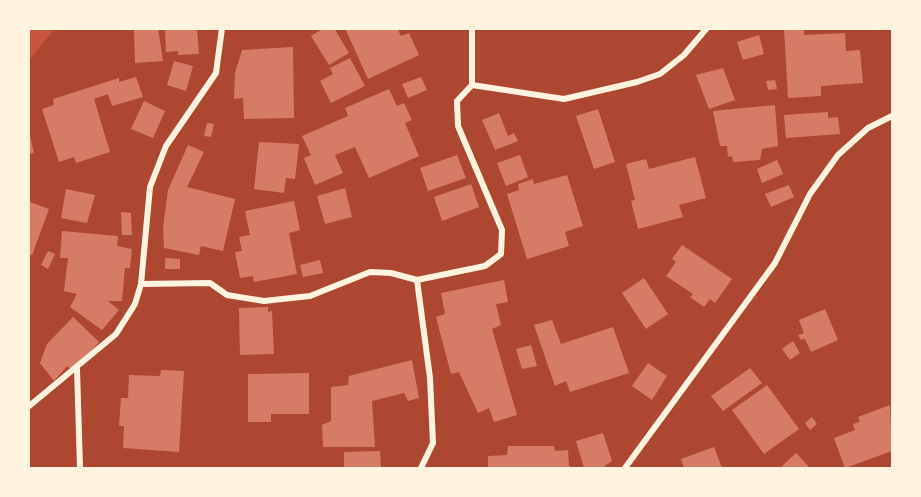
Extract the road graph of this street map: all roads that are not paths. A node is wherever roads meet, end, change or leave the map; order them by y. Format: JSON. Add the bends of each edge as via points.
{"nodes":[{"id":1,"x":222,"y":28,"type":"edge"},
{"id":2,"x":472,"y":28,"type":"edge"},
{"id":3,"x":707,"y":28,"type":"edge"},
{"id":4,"x":472,"y":85,"type":"junction"},
{"id":5,"x":892,"y":116,"type":"edge"},
{"id":6,"x":417,"y":280,"type":"junction"},
{"id":7,"x":141,"y":284,"type":"junction"},
{"id":8,"x":77,"y":369,"type":"junction"},
{"id":9,"x":28,"y":408,"type":"edge"},
{"id":10,"x":80,"y":468,"type":"edge"},
{"id":11,"x":421,"y":468,"type":"edge"},
{"id":12,"x":625,"y":468,"type":"edge"}],
"edges":[{"from":1,"to":7,"type":"street","via":[[216,73],[166,146],[150,187]]},
{"from":2,"to":4,"type":"street"},
{"from":3,"to":4,"type":"street","via":[[684,55],[660,74],[637,82],[564,99]]},
{"from":4,"to":6,"type":"street","via":[[457,101],[458,126],[502,230],[501,254],[485,266]]},
{"from":5,"to":12,"type":"street","via":[[868,128],[838,155],[810,194],[775,263]]},
{"from":6,"to":7,"type":"street","via":[[370,272],[310,296],[264,301],[227,295],[210,283]]},
{"from":6,"to":11,"type":"street","via":[[430,378],[433,443]]},
{"from":7,"to":8,"type":"street","via":[[135,304],[116,334]]},
{"from":8,"to":9,"type":"street"},
{"from":8,"to":10,"type":"street"}]}
